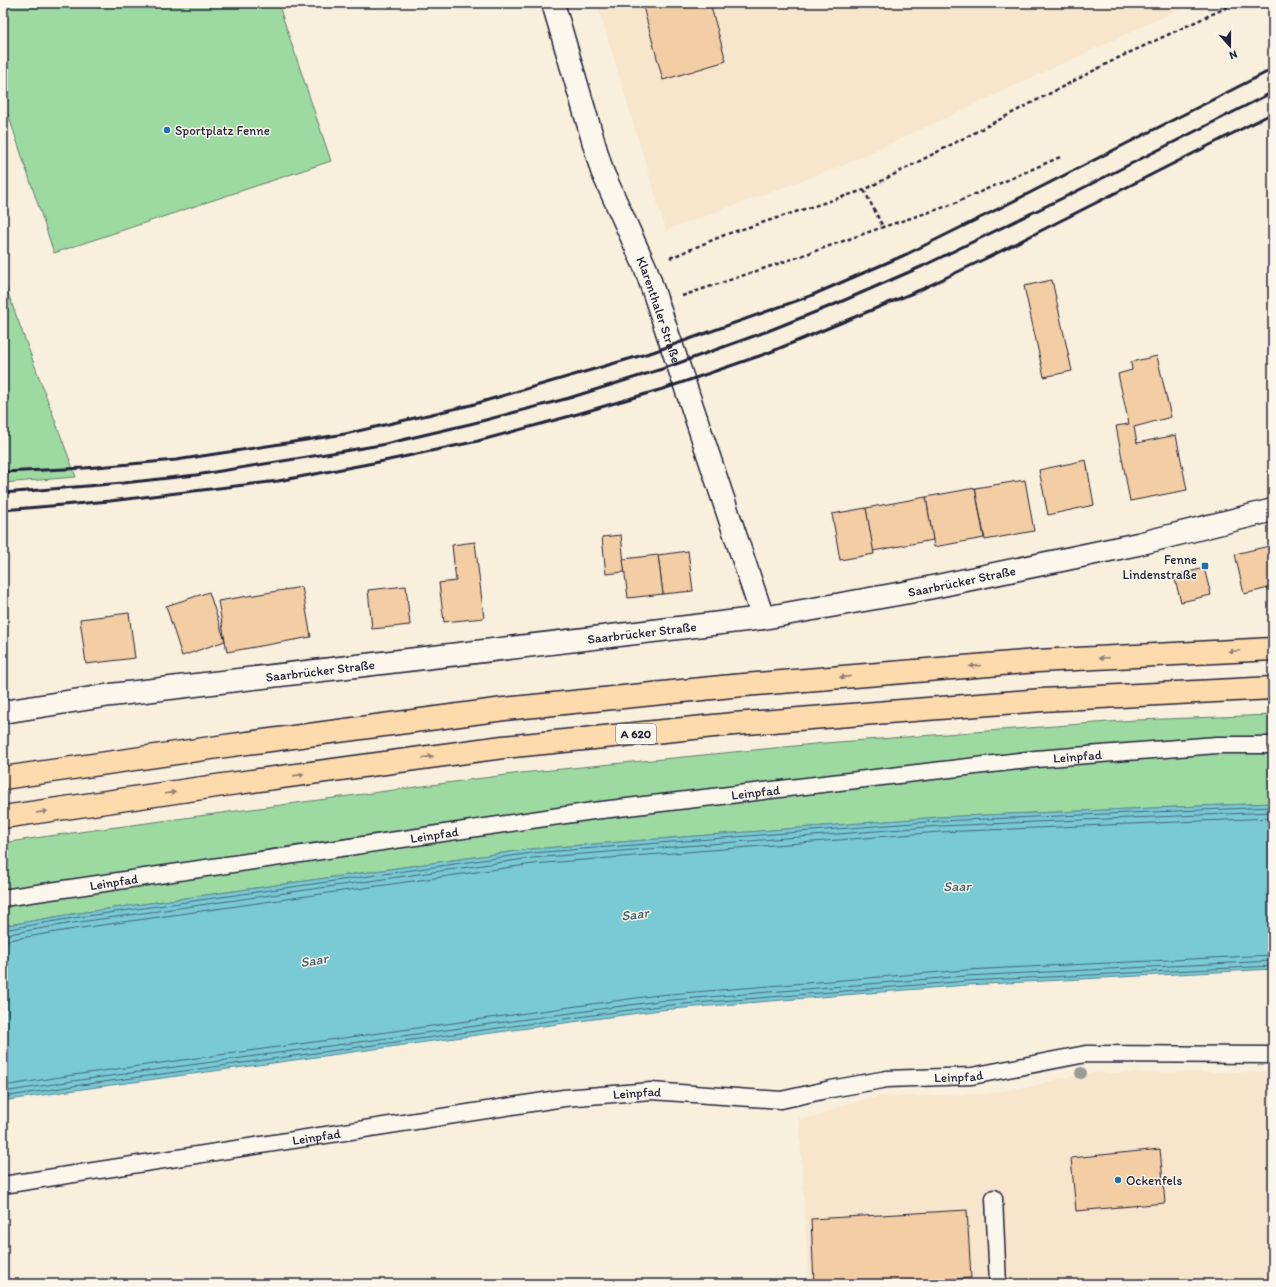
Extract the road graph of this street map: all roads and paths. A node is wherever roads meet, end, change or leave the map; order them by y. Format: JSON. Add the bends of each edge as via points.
{"nodes":[{"id":1,"x":553,"y":3,"type":"edge"},
{"id":2,"x":1236,"y":3,"type":"edge"},
{"id":3,"x":1060,"y":157,"type":"dead end"},
{"id":4,"x":864,"y":190,"type":"junction"},
{"id":5,"x":883,"y":227,"type":"junction"},
{"id":6,"x":646,"y":269,"type":"junction"},
{"id":7,"x":658,"y":304,"type":"junction"},
{"id":8,"x":1273,"y":510,"type":"edge"},
{"id":9,"x":763,"y":618,"type":"junction"},
{"id":10,"x":1273,"y":649,"type":"edge"},
{"id":11,"x":1273,"y":688,"type":"edge"},
{"id":12,"x":3,"y":712,"type":"edge"},
{"id":13,"x":1273,"y":745,"type":"edge"},
{"id":14,"x":3,"y":778,"type":"edge"},
{"id":15,"x":3,"y":817,"type":"edge"},
{"id":16,"x":3,"y":898,"type":"edge"},
{"id":17,"x":1273,"y":1055,"type":"edge"},
{"id":18,"x":3,"y":1185,"type":"edge"},
{"id":19,"x":994,"y":1198,"type":"dead end"},
{"id":20,"x":998,"y":1284,"type":"edge"}],
"edges":[{"from":1,"to":6,"type":"street","name":"Klarenthaler Straße","via":[[602,172]]},
{"from":2,"to":4,"type":"path","via":[[1118,58]]},
{"from":3,"to":5,"type":"path","via":[[948,206]]},
{"from":4,"to":5,"type":"path"},
{"from":4,"to":6,"type":"path","via":[[727,234]]},
{"from":5,"to":7,"type":"path"},
{"from":6,"to":7,"type":"street","name":"Klarenthaler Straße"},
{"from":7,"to":9,"type":"street","name":"Klarenthaler Straße"},
{"from":8,"to":9,"type":"street","name":"Saarbrücker Straße","via":[[1131,545],[909,592]]},
{"from":9,"to":12,"type":"street","name":"Saarbrücker Straße","via":[[111,695]]},
{"from":10,"to":14,"type":"highway","one_way":true,"via":[[1022,662],[732,686],[512,708]]},
{"from":15,"to":11,"type":"highway","number":"A 620","one_way":true,"via":[[503,747],[734,724],[1042,700]]},
{"from":13,"to":16,"type":"lane","name":"Leinpfad","via":[[1217,745],[1036,759],[593,811]]},
{"from":17,"to":18,"type":"lane","name":"Leinpfad","via":[[1086,1054],[972,1076],[887,1079],[780,1100],[651,1091],[564,1098]]},
{"from":19,"to":20,"type":"lane"}]}
